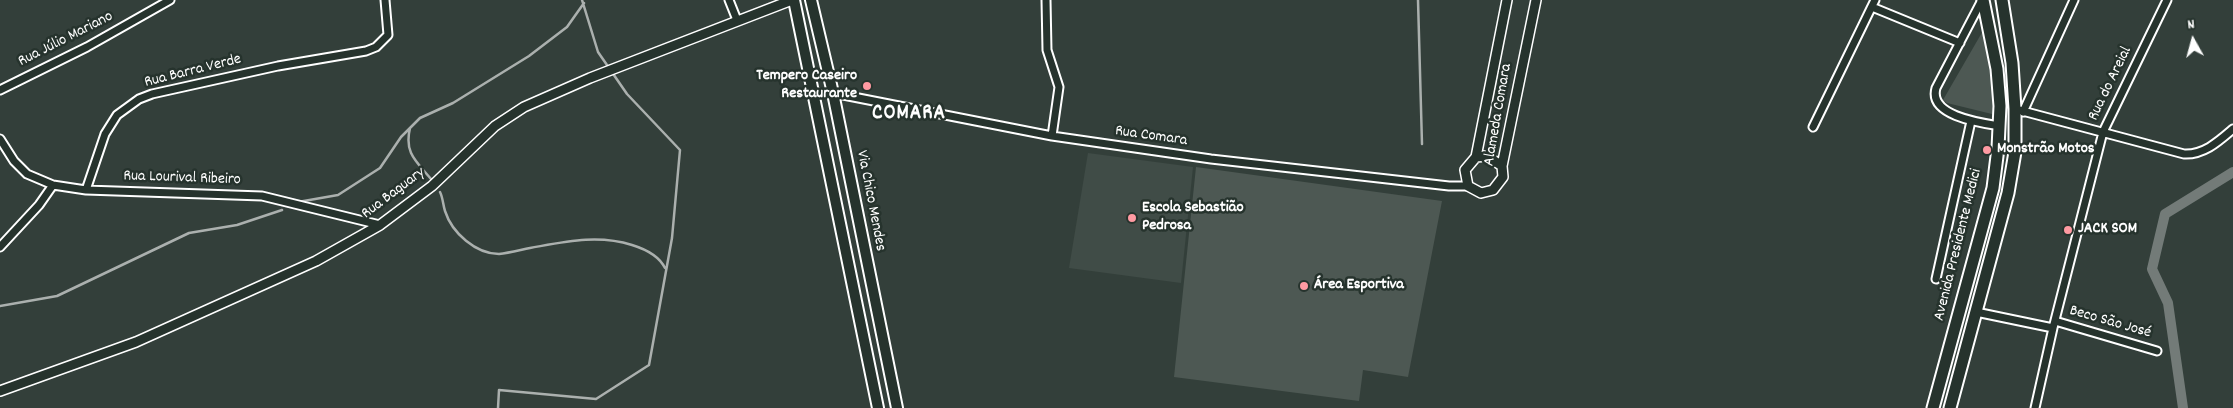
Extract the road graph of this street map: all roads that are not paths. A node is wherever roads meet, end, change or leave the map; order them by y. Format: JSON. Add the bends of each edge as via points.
{"nodes":[{"id":1,"x":170,"y":0,"type":"edge"},
{"id":2,"x":385,"y":0,"type":"edge"},
{"id":3,"x":729,"y":0,"type":"edge"},
{"id":4,"x":793,"y":0,"type":"edge"},
{"id":5,"x":811,"y":0,"type":"edge"},
{"id":6,"x":1046,"y":0,"type":"edge"},
{"id":7,"x":1507,"y":0,"type":"edge"},
{"id":8,"x":1536,"y":0,"type":"edge"},
{"id":9,"x":1983,"y":0,"type":"edge"},
{"id":10,"x":2002,"y":0,"type":"edge"},
{"id":11,"x":2074,"y":0,"type":"edge"},
{"id":12,"x":2167,"y":0,"type":"edge"},
{"id":13,"x":1873,"y":3,"type":"edge"},
{"id":14,"x":737,"y":20,"type":"junction"},
{"id":15,"x":1960,"y":43,"type":"junction"},
{"id":16,"x":0,"y":90,"type":"edge"},
{"id":17,"x":833,"y":93,"type":"junction"},
{"id":18,"x":2019,"y":110,"type":"junction"},
{"id":19,"x":1971,"y":121,"type":"junction"},
{"id":20,"x":2000,"y":126,"type":"junction"},
{"id":21,"x":1812,"y":127,"type":"dead end"},
{"id":22,"x":2233,"y":129,"type":"edge"},
{"id":23,"x":2103,"y":132,"type":"junction"},
{"id":24,"x":1052,"y":136,"type":"junction"},
{"id":25,"x":0,"y":139,"type":"edge"},
{"id":26,"x":1476,"y":158,"type":"junction"},
{"id":27,"x":1502,"y":166,"type":"junction"},
{"id":28,"x":53,"y":185,"type":"junction"},
{"id":29,"x":1468,"y":186,"type":"junction"},
{"id":30,"x":86,"y":190,"type":"junction"},
{"id":31,"x":380,"y":225,"type":"junction"},
{"id":32,"x":0,"y":247,"type":"edge"},
{"id":33,"x":1936,"y":279,"type":"dead end"},
{"id":34,"x":1976,"y":312,"type":"junction"},
{"id":35,"x":2054,"y":324,"type":"junction"},
{"id":36,"x":2157,"y":351,"type":"dead end"},
{"id":37,"x":0,"y":391,"type":"edge"},
{"id":38,"x":878,"y":408,"type":"edge"},
{"id":39,"x":896,"y":408,"type":"edge"},
{"id":40,"x":1933,"y":408,"type":"edge"},
{"id":41,"x":1950,"y":408,"type":"edge"},
{"id":42,"x":2035,"y":408,"type":"edge"}],
"edges":[{"from":1,"to":16,"type":"street","name":"Rua Júlio Mariano","via":[[87,47]]},
{"from":2,"to":30,"type":"street","name":"Rua Barra Verde","via":[[388,35],[376,46],[139,99],[117,115],[104,134]]},
{"from":3,"to":14,"type":"street"},
{"from":4,"to":14,"type":"street","name":"Rua Baguary"},
{"from":4,"to":38,"type":"main road","name":"Via Chico Mendes"},
{"from":5,"to":17,"type":"main road","name":"Via Chico Mendes"},
{"from":6,"to":24,"type":"street","via":[[1047,50],[1059,87]]},
{"from":7,"to":26,"type":"street","name":"Alameda Comara"},
{"from":8,"to":27,"type":"street","name":"Alameda Comara"},
{"from":9,"to":15,"type":"street"},
{"from":9,"to":20,"type":"main road","name":"Avenida Presidente Medici","via":[[1997,69]]},
{"from":10,"to":18,"type":"main road","name":"Avenida Presidente Medici"},
{"from":11,"to":18,"type":"street"},
{"from":12,"to":23,"type":"street","name":"Rua do Areial"},
{"from":13,"to":15,"type":"street"},
{"from":13,"to":21,"type":"street"},
{"from":14,"to":31,"type":"street","name":"Rua Baguary","via":[[524,107],[495,126],[432,186]]},
{"from":15,"to":19,"type":"street","via":[[1936,88],[1935,96],[1944,110]]},
{"from":17,"to":24,"type":"street","name":"Rua Comara"},
{"from":17,"to":39,"type":"main road","name":"Via Chico Mendes"},
{"from":18,"to":23,"type":"street"},
{"from":18,"to":34,"type":"main road","name":"Avenida Presidente Medici","via":[[2008,193]]},
{"from":19,"to":20,"type":"street"},
{"from":19,"to":33,"type":"street"},
{"from":20,"to":40,"type":"main road","name":"Avenida Presidente Medici","via":[[1992,188]]},
{"from":22,"to":23,"type":"street","via":[[2215,144],[2192,154]]},
{"from":23,"to":35,"type":"street","name":"Rua do Areial"},
{"from":24,"to":29,"type":"street","name":"Rua Comara","via":[[1211,159]]},
{"from":25,"to":28,"type":"street","name":"Rua Lourival Ribeiro","via":[[27,174]]},
{"from":26,"to":27,"type":"street","via":[[1488,156]]},
{"from":26,"to":29,"type":"street","name":"Alameda Comara","via":[[1465,170]]},
{"from":27,"to":29,"type":"street","name":"Alameda Comara","via":[[1503,176],[1493,190],[1481,192]]},
{"from":28,"to":30,"type":"street","name":"Rua Lourival Ribeiro"},
{"from":28,"to":32,"type":"street"},
{"from":30,"to":31,"type":"street","name":"Rua Lourival Ribeiro","via":[[262,196]]},
{"from":31,"to":37,"type":"street","name":"Rua Baguary","via":[[316,261],[136,342]]},
{"from":34,"to":35,"type":"street","name":"Beco São José"},
{"from":34,"to":41,"type":"main road","name":"Avenida Presidente Medici"},
{"from":35,"to":36,"type":"street","name":"Beco São José"},
{"from":35,"to":42,"type":"street","name":"Rua do Areial"}]}
